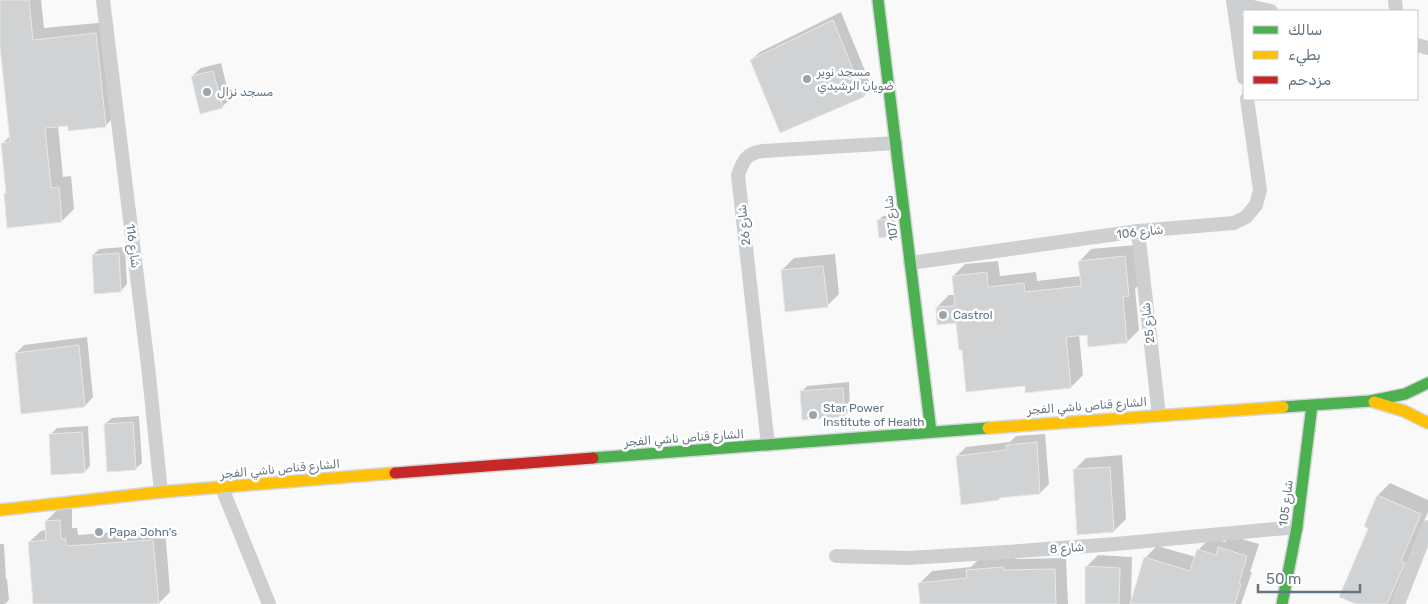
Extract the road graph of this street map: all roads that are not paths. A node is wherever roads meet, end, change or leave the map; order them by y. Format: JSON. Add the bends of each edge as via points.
{"nodes":[{"id":1,"x":103,"y":0,"type":"edge"},
{"id":2,"x":878,"y":0,"type":"edge"},
{"id":3,"x":1233,"y":1,"type":"edge"},
{"id":4,"x":1267,"y":10,"type":"edge"},
{"id":5,"x":1243,"y":71,"type":"edge"},
{"id":6,"x":1247,"y":100,"type":"edge"},
{"id":7,"x":896,"y":143,"type":"junction"},
{"id":8,"x":1138,"y":231,"type":"junction"},
{"id":9,"x":910,"y":263,"type":"junction"},
{"id":10,"x":1428,"y":383,"type":"edge"},
{"id":11,"x":1370,"y":401,"type":"junction"},
{"id":12,"x":1312,"y":405,"type":"junction"},
{"id":13,"x":1159,"y":415,"type":"junction"},
{"id":14,"x":1428,"y":422,"type":"edge"},
{"id":15,"x":931,"y":432,"type":"junction"},
{"id":16,"x":768,"y":445,"type":"junction"},
{"id":17,"x":222,"y":488,"type":"junction"},
{"id":18,"x":161,"y":492,"type":"junction"},
{"id":19,"x":0,"y":506,"type":"edge"},
{"id":20,"x":0,"y":510,"type":"edge"},
{"id":21,"x":1297,"y":527,"type":"junction"},
{"id":22,"x":1428,"y":527,"type":"edge"},
{"id":23,"x":836,"y":556,"type":"dead end"},
{"id":24,"x":269,"y":604,"type":"edge"},
{"id":25,"x":1282,"y":604,"type":"edge"},
{"id":26,"x":1398,"y":604,"type":"edge"}],
"edges":[{"from":1,"to":18,"type":"street","name":"شارع 116"},
{"from":2,"to":7,"type":"street","name":"شارع 107"},
{"from":3,"to":4,"type":"street"},
{"from":3,"to":5,"type":"street"},
{"from":6,"to":8,"type":"street","name":"شارع 106","via":[[1260,190],[1256,205],[1246,217],[1234,223]]},
{"from":7,"to":9,"type":"street","name":"شارع 107"},
{"from":7,"to":16,"type":"street","name":"شارع 26","via":[[752,152],[743,161],[738,175]]},
{"from":8,"to":9,"type":"street","name":"شارع 106"},
{"from":8,"to":13,"type":"street","name":"شارع 25"},
{"from":9,"to":15,"type":"street","name":"شارع 107"},
{"from":10,"to":11,"type":"street","name":"الشارع قناص ناشي الفجر","via":[[1405,394]]},
{"from":11,"to":12,"type":"street","name":"الشارع قناص ناشي الفجر"},
{"from":11,"to":14,"type":"street","name":"الشارع قناص ناشي الفجر"},
{"from":12,"to":13,"type":"street","name":"الشارع قناص ناشي الفجر"},
{"from":12,"to":21,"type":"street","name":"شارع 105"},
{"from":13,"to":15,"type":"street","name":"الشارع قناص ناشي الفجر"},
{"from":15,"to":16,"type":"street","name":"الشارع قناص ناشي الفجر"},
{"from":16,"to":17,"type":"street","name":"الشارع قناص ناشي الفجر"},
{"from":17,"to":18,"type":"street","name":"الشارع قناص ناشي الفجر"},
{"from":17,"to":24,"type":"street"},
{"from":18,"to":20,"type":"street","name":"الشارع قناص ناشي الفجر"},
{"from":19,"to":20,"type":"street"},
{"from":21,"to":23,"type":"street","name":"شارع 8","via":[[1007,552],[908,558]]},
{"from":21,"to":25,"type":"street","name":"شارع 105"},
{"from":22,"to":26,"type":"street"}]}
